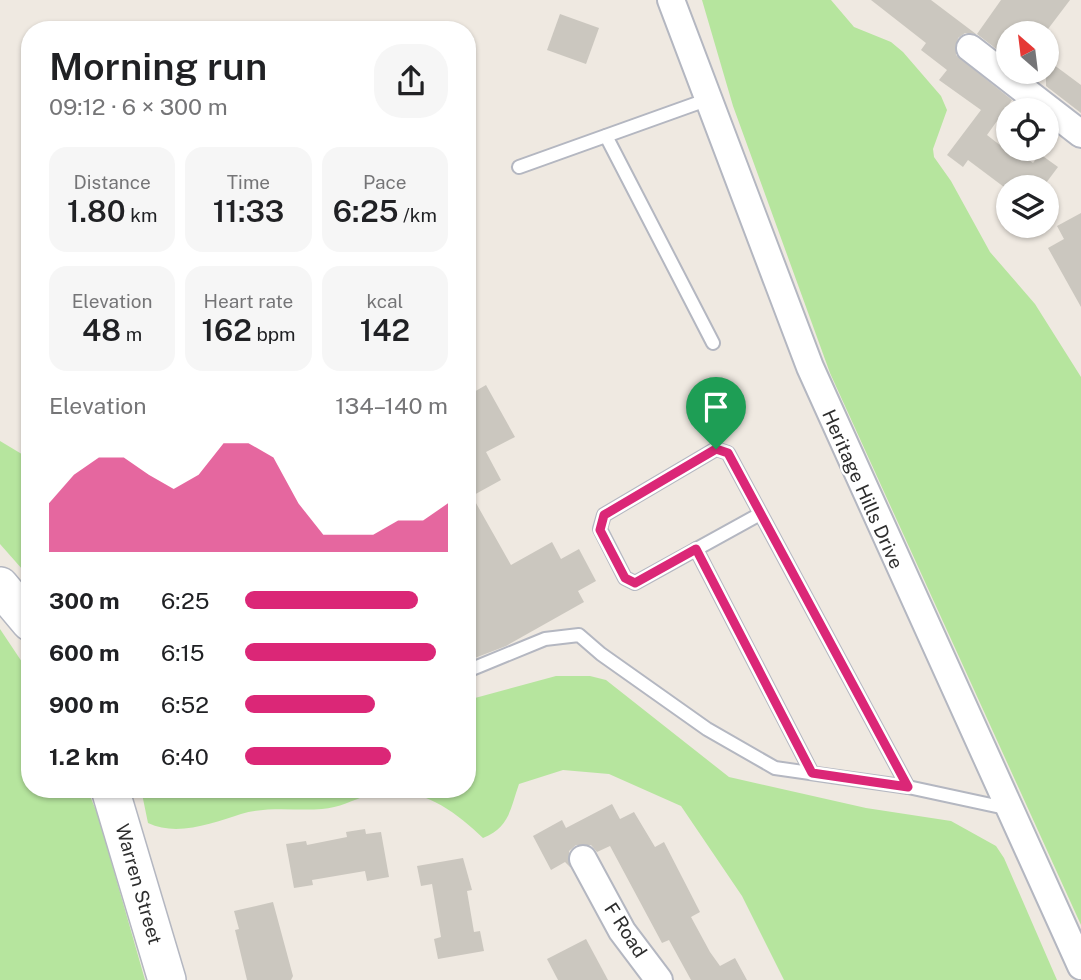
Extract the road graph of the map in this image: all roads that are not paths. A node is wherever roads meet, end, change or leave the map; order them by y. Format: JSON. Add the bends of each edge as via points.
{"nodes":[{"id":1,"x":671,"y":0,"type":"edge"},
{"id":2,"x":970,"y":48,"type":"dead end"},
{"id":3,"x":709,"y":99,"type":"junction"},
{"id":4,"x":1081,"y":134,"type":"edge"},
{"id":5,"x":606,"y":136,"type":"junction"},
{"id":6,"x":519,"y":167,"type":"dead end"},
{"id":7,"x":713,"y":343,"type":"dead end"},
{"id":8,"x":761,"y":514,"type":"junction"},
{"id":9,"x":696,"y":549,"type":"junction"},
{"id":10,"x":0,"y":586,"type":"edge"},
{"id":11,"x":21,"y":611,"type":"edge"},
{"id":12,"x":476,"y":667,"type":"edge"},
{"id":13,"x":812,"y":773,"type":"junction"},
{"id":14,"x":908,"y":787,"type":"junction"},
{"id":15,"x":113,"y":798,"type":"edge"},
{"id":16,"x":1010,"y":810,"type":"junction"},
{"id":17,"x":597,"y":869,"type":"dead end"},
{"id":18,"x":1081,"y":966,"type":"edge"},
{"id":19,"x":654,"y":978,"type":"edge"},
{"id":20,"x":167,"y":980,"type":"edge"}],
"edges":[{"from":1,"to":3,"type":"street","name":"Heritage Hills Drive"},
{"from":2,"to":4,"type":"street"},
{"from":3,"to":5,"type":"lane"},
{"from":3,"to":16,"type":"street","name":"Heritage Hills Drive","via":[[810,367]]},
{"from":5,"to":6,"type":"lane"},
{"from":5,"to":7,"type":"lane"},
{"from":8,"to":9,"type":"lane"},
{"from":8,"to":9,"type":"lane","via":[[728,453],[716,449],[604,515],[600,530],[625,578],[635,583]]},
{"from":8,"to":14,"type":"lane"},
{"from":9,"to":13,"type":"lane"},
{"from":10,"to":11,"type":"street"},
{"from":12,"to":13,"type":"lane","via":[[545,639],[579,635],[707,729],[775,768]]},
{"from":13,"to":14,"type":"lane"},
{"from":14,"to":16,"type":"lane"},
{"from":15,"to":20,"type":"street","name":"Warren Street"},
{"from":16,"to":18,"type":"street","name":"Heritage Hills Drive"},
{"from":17,"to":19,"type":"street","name":"F Road","via":[[614,934]]}]}
